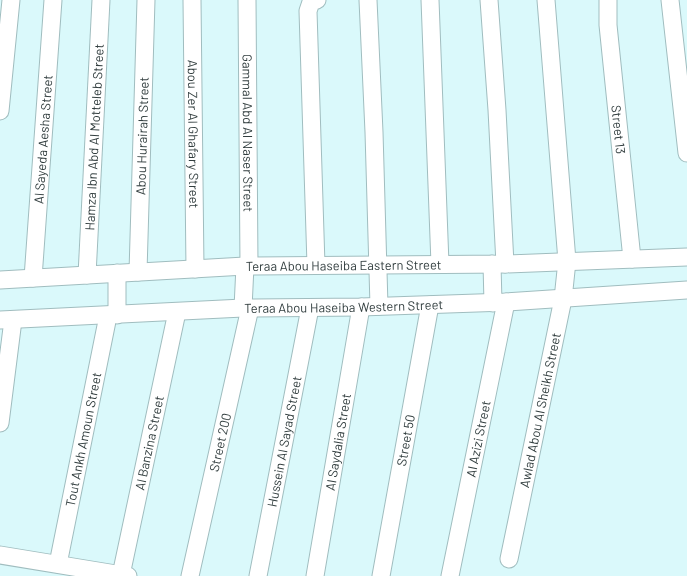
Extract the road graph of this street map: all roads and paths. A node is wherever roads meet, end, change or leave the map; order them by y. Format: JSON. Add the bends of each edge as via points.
{"nodes":[{"id":1,"x":11,"y":0,"type":"edge"},
{"id":2,"x":53,"y":0,"type":"edge"},
{"id":3,"x":101,"y":0,"type":"edge"},
{"id":4,"x":146,"y":0,"type":"edge"},
{"id":5,"x":192,"y":0,"type":"edge"},
{"id":6,"x":247,"y":0,"type":"edge"},
{"id":7,"x":317,"y":0,"type":"edge"},
{"id":8,"x":368,"y":0,"type":"edge"},
{"id":9,"x":430,"y":0,"type":"edge"},
{"id":10,"x":489,"y":0,"type":"edge"},
{"id":11,"x":546,"y":0,"type":"edge"},
{"id":12,"x":608,"y":0,"type":"edge"},
{"id":13,"x":670,"y":0,"type":"edge"},
{"id":14,"x":0,"y":111,"type":"edge"},
{"id":15,"x":687,"y":153,"type":"edge"},
{"id":16,"x":687,"y":257,"type":"edge"},
{"id":17,"x":632,"y":259,"type":"junction"},
{"id":18,"x":568,"y":261,"type":"junction"},
{"id":19,"x":378,"y":264,"type":"junction"},
{"id":20,"x":440,"y":264,"type":"junction"},
{"id":21,"x":498,"y":264,"type":"junction"},
{"id":22,"x":316,"y":265,"type":"junction"},
{"id":23,"x":247,"y":266,"type":"junction"},
{"id":24,"x":195,"y":269,"type":"junction"},
{"id":25,"x":138,"y":272,"type":"junction"},
{"id":26,"x":117,"y":273,"type":"junction"},
{"id":27,"x":87,"y":275,"type":"junction"},
{"id":28,"x":34,"y":278,"type":"junction"},
{"id":29,"x":0,"y":280,"type":"edge"},
{"id":30,"x":687,"y":290,"type":"edge"},
{"id":31,"x":563,"y":299,"type":"junction"},
{"id":32,"x":499,"y":302,"type":"junction"},
{"id":33,"x":430,"y":305,"type":"junction"},
{"id":34,"x":379,"y":306,"type":"junction"},
{"id":35,"x":362,"y":307,"type":"junction"},
{"id":36,"x":247,"y":308,"type":"junction"},
{"id":37,"x":310,"y":308,"type":"junction"},
{"id":38,"x":177,"y":312,"type":"junction"},
{"id":39,"x":112,"y":315,"type":"junction"},
{"id":40,"x":6,"y":320,"type":"edge"},
{"id":41,"x":0,"y":423,"type":"edge"},
{"id":42,"x":0,"y":555,"type":"edge"},
{"id":43,"x":509,"y":559,"type":"dead end"},
{"id":44,"x":58,"y":564,"type":"junction"},
{"id":45,"x":124,"y":575,"type":"edge"},
{"id":46,"x":190,"y":576,"type":"edge"},
{"id":47,"x":258,"y":576,"type":"edge"},
{"id":48,"x":315,"y":576,"type":"edge"},
{"id":49,"x":381,"y":576,"type":"edge"},
{"id":50,"x":450,"y":576,"type":"edge"}],
"edges":[{"from":1,"to":14,"type":"street"},
{"from":2,"to":28,"type":"street","name":"Al Sayeda Aesha Street"},
{"from":3,"to":27,"type":"street","name":"Hamza Ibn Abd Al Motteleb Street"},
{"from":4,"to":25,"type":"street","name":"Abou Hurairah Street"},
{"from":5,"to":24,"type":"street","name":"Abou Zer Al Ghafary Street"},
{"from":6,"to":23,"type":"street","name":"Gammal Abd Al Naser Street"},
{"from":7,"to":22,"type":"street","via":[[311,2],[308,11]]},
{"from":8,"to":19,"type":"street"},
{"from":9,"to":20,"type":"street"},
{"from":10,"to":21,"type":"street","name":"Al Azizi Street","via":[[497,110]]},
{"from":11,"to":18,"type":"street","name":"Awlad Abou Al Sheikh Street"},
{"from":12,"to":17,"type":"street","name":"Street 13","via":[[608,25]]},
{"from":13,"to":15,"type":"street"},
{"from":16,"to":17,"type":"street","name":"Teraa Abou Haseiba Eastern Street"},
{"from":17,"to":18,"type":"street","name":"Teraa Abou Haseiba Eastern Street"},
{"from":18,"to":21,"type":"street","name":"Teraa Abou Haseiba Eastern Street"},
{"from":18,"to":31,"type":"street","name":"Awlad Abou Al Sheikh Street"},
{"from":19,"to":20,"type":"street","name":"Teraa Abou Haseiba Eastern Street"},
{"from":19,"to":22,"type":"street","name":"Teraa Abou Haseiba Eastern Street"},
{"from":19,"to":34,"type":"street"},
{"from":20,"to":21,"type":"street","name":"Teraa Abou Haseiba Eastern Street"},
{"from":21,"to":32,"type":"street","name":"Al Azizi Street"},
{"from":22,"to":23,"type":"street","name":"Teraa Abou Haseiba Eastern Street"},
{"from":23,"to":24,"type":"street","name":"Teraa Abou Haseiba Eastern Street"},
{"from":23,"to":36,"type":"street","name":"Gammal Abd Al Naser Street"},
{"from":24,"to":25,"type":"street","name":"Teraa Abou Haseiba Eastern Street"},
{"from":25,"to":26,"type":"street","name":"Teraa Abou Haseiba Eastern Street"},
{"from":26,"to":27,"type":"street","name":"Teraa Abou Haseiba Eastern Street"},
{"from":26,"to":39,"type":"street","name":"Tout Ankh Amoun Street"},
{"from":27,"to":28,"type":"street","name":"Teraa Abou Haseiba Eastern Street"},
{"from":28,"to":29,"type":"street","name":"Teraa Abou Haseiba Eastern Street"},
{"from":30,"to":31,"type":"street","name":"Teraa Abou Haseiba Western Street"},
{"from":31,"to":32,"type":"street","name":"Teraa Abou Haseiba Western Street"},
{"from":31,"to":43,"type":"street","name":"Awlad Abou Al Sheikh Street"},
{"from":32,"to":33,"type":"street","name":"Teraa Abou Haseiba Western Street"},
{"from":32,"to":50,"type":"street","name":"Al Azizi Street"},
{"from":33,"to":34,"type":"street","name":"Teraa Abou Haseiba Western Street"},
{"from":33,"to":49,"type":"street","name":"Street 50"},
{"from":34,"to":35,"type":"street","name":"Teraa Abou Haseiba Western Street"},
{"from":35,"to":37,"type":"street","name":"Teraa Abou Haseiba Western Street"},
{"from":35,"to":48,"type":"street","name":"Al Saydalia Street"},
{"from":36,"to":37,"type":"street","name":"Teraa Abou Haseiba Western Street"},
{"from":36,"to":38,"type":"street","name":"Teraa Abou Haseiba Western Street"},
{"from":36,"to":46,"type":"street","name":"Street 200"},
{"from":37,"to":47,"type":"street","name":"Hussein Al Sayad Street"},
{"from":38,"to":39,"type":"street","name":"Teraa Abou Haseiba Western Street"},
{"from":38,"to":45,"type":"street","name":"Al Banzina Street"},
{"from":39,"to":40,"type":"street","name":"Teraa Abou Haseiba Western Street"},
{"from":39,"to":44,"type":"street","name":"Tout Ankh Amoun Street"},
{"from":40,"to":41,"type":"street"},
{"from":42,"to":44,"type":"street"},
{"from":44,"to":45,"type":"street"}]}
